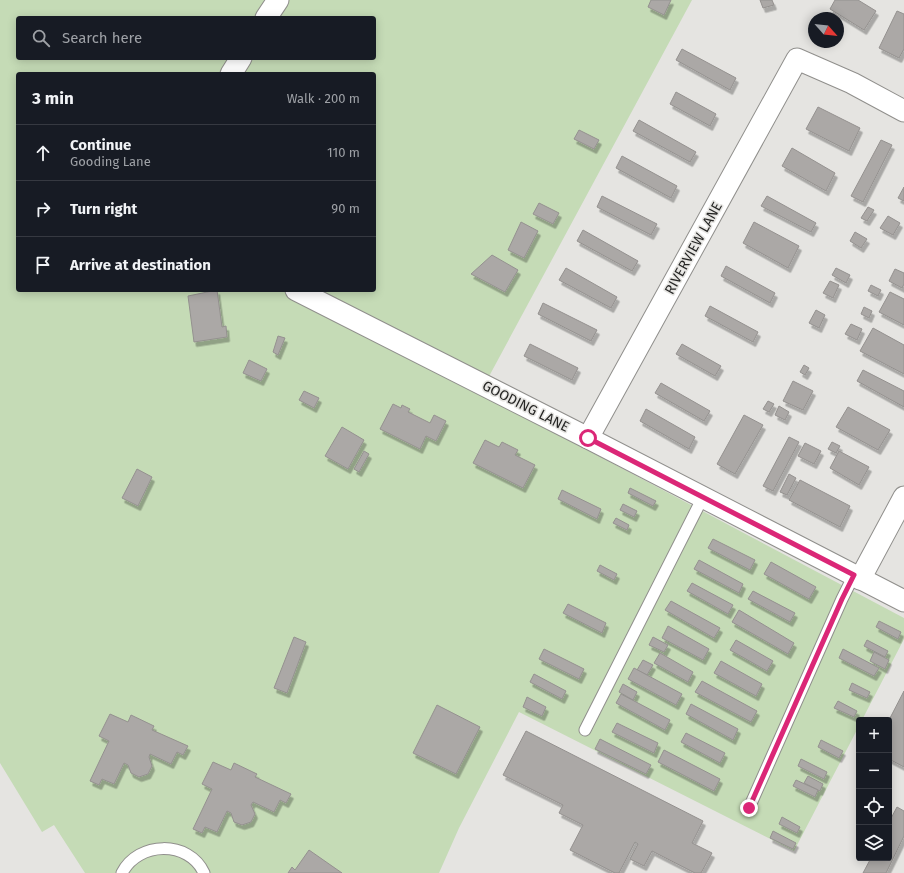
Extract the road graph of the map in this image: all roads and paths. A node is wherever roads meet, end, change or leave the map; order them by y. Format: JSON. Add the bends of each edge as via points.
{"nodes":[{"id":1,"x":278,"y":0,"type":"edge"},
{"id":2,"x":267,"y":16,"type":"edge"},
{"id":3,"x":240,"y":60,"type":"edge"},
{"id":4,"x":232,"y":72,"type":"edge"},
{"id":5,"x":904,"y":111,"type":"edge"},
{"id":6,"x":300,"y":292,"type":"edge"},
{"id":7,"x":588,"y":438,"type":"junction"},
{"id":8,"x":703,"y":497,"type":"junction"},
{"id":9,"x":904,"y":497,"type":"edge"},
{"id":10,"x":857,"y":577,"type":"junction"},
{"id":11,"x":904,"y":601,"type":"edge"},
{"id":12,"x":585,"y":730,"type":"dead end"},
{"id":13,"x":749,"y":808,"type":"dead end"},
{"id":14,"x":122,"y":873,"type":"edge"},
{"id":15,"x":204,"y":873,"type":"edge"}],
"edges":[{"from":1,"to":2,"type":"street"},
{"from":3,"to":4,"type":"street"},
{"from":5,"to":7,"type":"street","name":"RIVERVIEW LANE","via":[[852,83],[797,59]]},
{"from":6,"to":7,"type":"street","name":"GOODING LANE"},
{"from":7,"to":8,"type":"street","name":"GOODING LANE"},
{"from":8,"to":10,"type":"street","name":"GOODING LANE"},
{"from":8,"to":12,"type":"lane"},
{"from":9,"to":10,"type":"street"},
{"from":10,"to":11,"type":"street","name":"GOODING LANE"},
{"from":10,"to":13,"type":"lane","via":[[842,599]]},
{"from":14,"to":15,"type":"lane","via":[[133,859],[147,851],[163,848],[179,850],[193,858]]}]}
